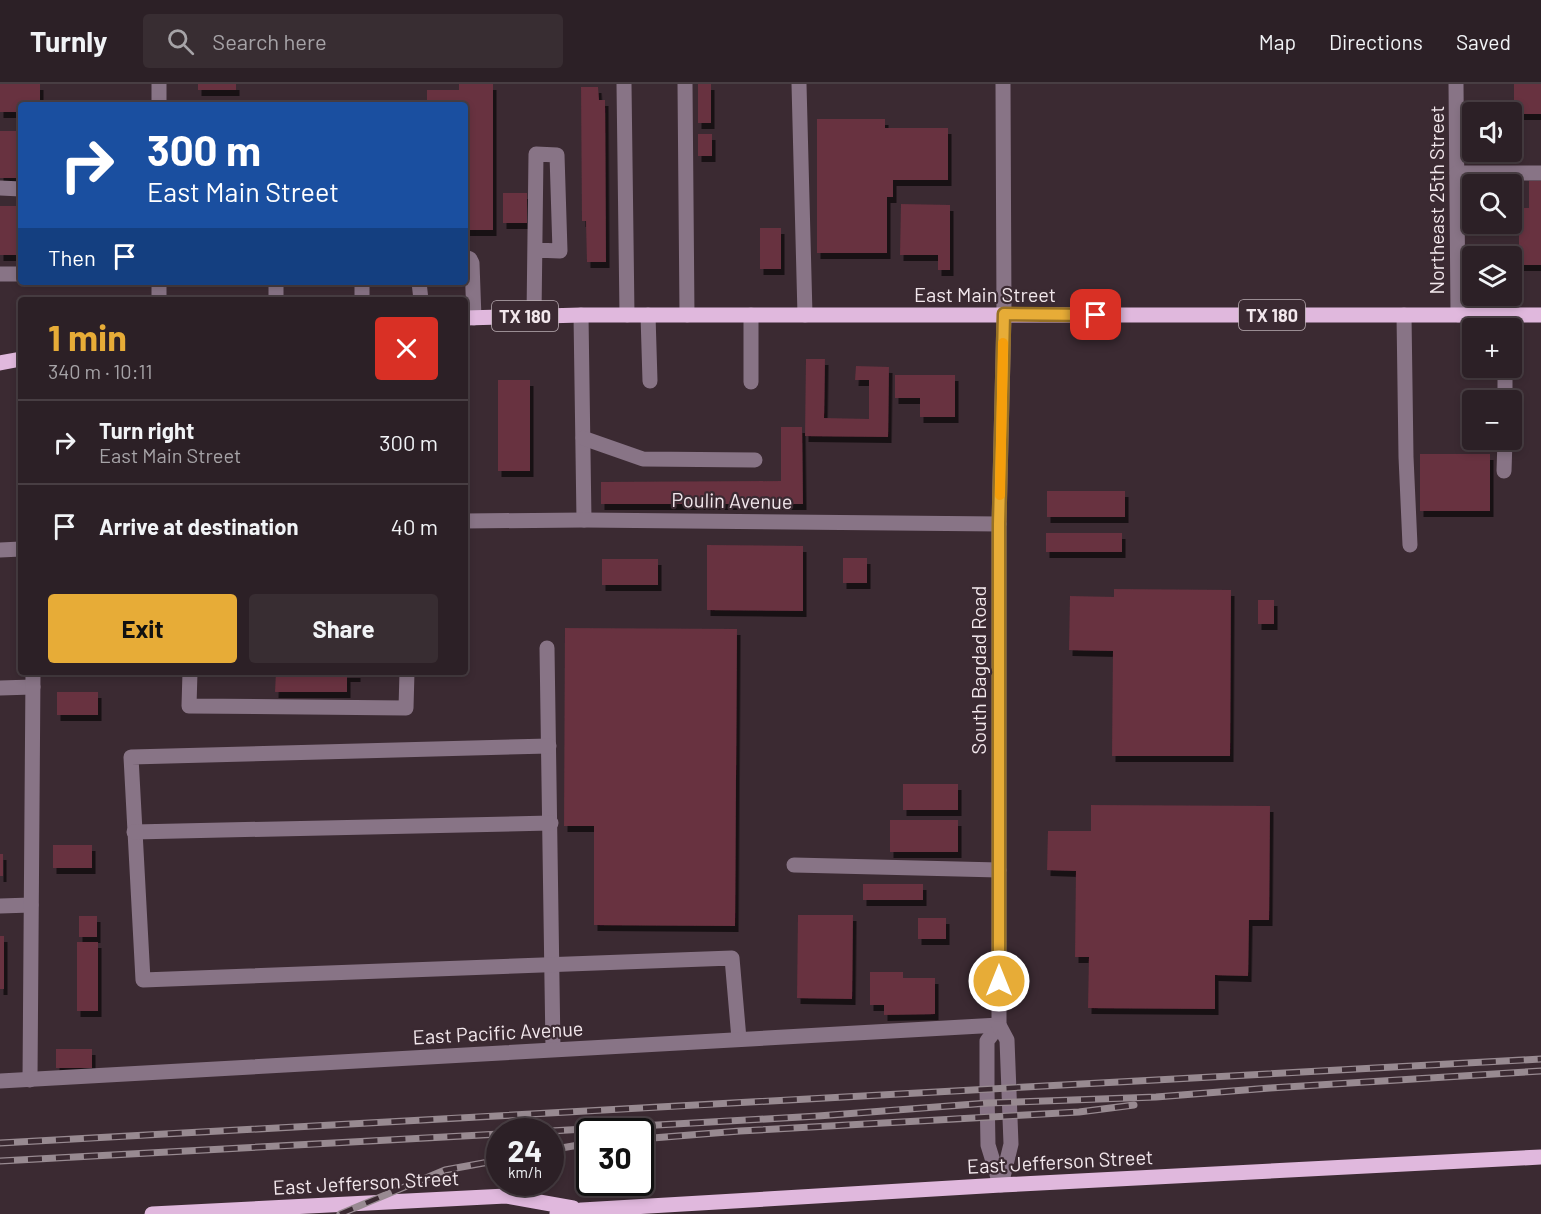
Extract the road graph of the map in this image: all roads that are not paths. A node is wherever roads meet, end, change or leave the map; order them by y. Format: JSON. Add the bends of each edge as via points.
{"nodes":[{"id":1,"x":159,"y":84,"type":"edge"},
{"id":2,"x":624,"y":84,"type":"edge"},
{"id":3,"x":685,"y":84,"type":"edge"},
{"id":4,"x":799,"y":84,"type":"edge"},
{"id":5,"x":1003,"y":84,"type":"edge"},
{"id":6,"x":1456,"y":84,"type":"edge"},
{"id":7,"x":159,"y":102,"type":"edge"},
{"id":8,"x":1457,"y":173,"type":"junction"},
{"id":9,"x":1541,"y":173,"type":"edge"},
{"id":10,"x":0,"y":188,"type":"edge"},
{"id":11,"x":18,"y":189,"type":"edge"},
{"id":12,"x":535,"y":250,"type":"junction"},
{"id":13,"x":468,"y":258,"type":"edge"},
{"id":14,"x":0,"y":274,"type":"edge"},
{"id":15,"x":18,"y":274,"type":"edge"},
{"id":16,"x":1004,"y":314,"type":"junction"},
{"id":17,"x":581,"y":315,"type":"junction"},
{"id":18,"x":627,"y":315,"type":"junction"},
{"id":19,"x":648,"y":315,"type":"junction"},
{"id":20,"x":687,"y":315,"type":"junction"},
{"id":21,"x":751,"y":315,"type":"junction"},
{"id":22,"x":806,"y":315,"type":"junction"},
{"id":23,"x":1404,"y":315,"type":"junction"},
{"id":24,"x":1458,"y":315,"type":"junction"},
{"id":25,"x":1541,"y":315,"type":"edge"},
{"id":26,"x":534,"y":316,"type":"junction"},
{"id":27,"x":469,"y":318,"type":"edge"},
{"id":28,"x":1478,"y":318,"type":"edge"},
{"id":29,"x":1522,"y":319,"type":"edge"},
{"id":30,"x":18,"y":360,"type":"edge"},
{"id":31,"x":0,"y":363,"type":"edge"},
{"id":32,"x":650,"y":381,"type":"dead end"},
{"id":33,"x":751,"y":382,"type":"dead end"},
{"id":34,"x":583,"y":438,"type":"junction"},
{"id":35,"x":1505,"y":450,"type":"edge"},
{"id":36,"x":755,"y":460,"type":"dead end"},
{"id":37,"x":1504,"y":471,"type":"dead end"},
{"id":38,"x":584,"y":520,"type":"junction"},
{"id":39,"x":468,"y":521,"type":"edge"},
{"id":40,"x":999,"y":524,"type":"junction"},
{"id":41,"x":1410,"y":545,"type":"dead end"},
{"id":42,"x":18,"y":549,"type":"edge"},
{"id":43,"x":0,"y":550,"type":"edge"},
{"id":44,"x":547,"y":648,"type":"dead end"},
{"id":45,"x":190,"y":675,"type":"edge"},
{"id":46,"x":406,"y":675,"type":"edge"},
{"id":47,"x":33,"y":679,"type":"edge"},
{"id":48,"x":0,"y":688,"type":"edge"},
{"id":49,"x":549,"y":746,"type":"junction"},
{"id":50,"x":551,"y":823,"type":"junction"},
{"id":51,"x":135,"y":832,"type":"junction"},
{"id":52,"x":794,"y":865,"type":"dead end"},
{"id":53,"x":999,"y":870,"type":"junction"},
{"id":54,"x":32,"y":905,"type":"junction"},
{"id":55,"x":0,"y":906,"type":"edge"},
{"id":56,"x":552,"y":964,"type":"junction"},
{"id":57,"x":999,"y":1025,"type":"junction"},
{"id":58,"x":739,"y":1040,"type":"junction"},
{"id":59,"x":553,"y":1050,"type":"junction"},
{"id":60,"x":30,"y":1080,"type":"junction"},
{"id":61,"x":0,"y":1081,"type":"edge"},
{"id":62,"x":1541,"y":1157,"type":"edge"},
{"id":63,"x":1001,"y":1185,"type":"junction"},
{"id":64,"x":633,"y":1210,"type":"edge"},
{"id":65,"x":582,"y":1212,"type":"edge"},
{"id":66,"x":152,"y":1214,"type":"edge"},
{"id":67,"x":557,"y":1214,"type":"edge"}],
"edges":[{"from":1,"to":7,"type":"street"},
{"from":2,"to":18,"type":"street"},
{"from":3,"to":20,"type":"street"},
{"from":4,"to":22,"type":"street"},
{"from":5,"to":16,"type":"street","name":"South Bagdad Road"},
{"from":6,"to":8,"type":"street","name":"Northeast 25th Street"},
{"from":8,"to":9,"type":"street"},
{"from":8,"to":24,"type":"street","name":"Northeast 25th Street"},
{"from":10,"to":11,"type":"street"},
{"from":12,"to":12,"type":"street","via":[[536,154],[557,155],[560,251]]},
{"from":12,"to":26,"type":"street"},
{"from":13,"to":27,"type":"street","via":[[472,263]]},
{"from":14,"to":15,"type":"street"},
{"from":16,"to":22,"type":"main road","name":"East Main Street","number":"TX 180"},
{"from":16,"to":23,"type":"main road","name":"East Main Street","number":"TX 180"},
{"from":16,"to":40,"type":"street","name":"South Bagdad Road"},
{"from":17,"to":18,"type":"main road","name":"East Main Street","number":"TX 180"},
{"from":17,"to":26,"type":"main road","name":"East Main Street","number":"TX 180"},
{"from":17,"to":34,"type":"street"},
{"from":18,"to":19,"type":"main road","name":"East Main Street","number":"TX 180"},
{"from":19,"to":20,"type":"main road","name":"East Main Street","number":"TX 180"},
{"from":19,"to":32,"type":"street"},
{"from":20,"to":21,"type":"main road","name":"East Main Street","number":"TX 180"},
{"from":21,"to":22,"type":"main road","name":"East Main Street","number":"TX 180"},
{"from":21,"to":33,"type":"street"},
{"from":23,"to":24,"type":"main road","name":"East Main Street","number":"TX 180"},
{"from":23,"to":41,"type":"street"},
{"from":24,"to":28,"type":"main road","name":"East Main Street","number":"TX 180"},
{"from":25,"to":29,"type":"main road","name":"East Main Street","number":"TX 180"},
{"from":26,"to":27,"type":"main road","name":"East Main Street","number":"TX 180"},
{"from":30,"to":31,"type":"main road"},
{"from":34,"to":36,"type":"street","via":[[643,459]]},
{"from":34,"to":38,"type":"street"},
{"from":35,"to":37,"type":"street"},
{"from":38,"to":39,"type":"street","name":"Poulin Avenue"},
{"from":38,"to":40,"type":"street","name":"Poulin Avenue"},
{"from":40,"to":53,"type":"street","name":"South Bagdad Road"},
{"from":42,"to":43,"type":"street"},
{"from":44,"to":49,"type":"street"},
{"from":45,"to":46,"type":"street","via":[[189,706],[406,708]]},
{"from":47,"to":48,"type":"street"},
{"from":47,"to":54,"type":"street"},
{"from":49,"to":50,"type":"street"},
{"from":49,"to":51,"type":"street","via":[[131,756]]},
{"from":50,"to":51,"type":"street"},
{"from":50,"to":56,"type":"street"},
{"from":51,"to":56,"type":"street","via":[[143,980]]},
{"from":52,"to":53,"type":"street"},
{"from":53,"to":57,"type":"street","name":"South Bagdad Road"},
{"from":54,"to":55,"type":"street"},
{"from":54,"to":60,"type":"street"},
{"from":56,"to":58,"type":"street","via":[[732,958]]},
{"from":56,"to":59,"type":"street"},
{"from":57,"to":58,"type":"street","name":"East Pacific Avenue"},
{"from":57,"to":63,"type":"street","name":"South Bagdad Road","via":[[1007,1041],[1011,1144]]},
{"from":57,"to":63,"type":"street","name":"South Bagdad Road","via":[[987,1041],[987,1090],[988,1145]]},
{"from":58,"to":59,"type":"street","name":"East Pacific Avenue"},
{"from":59,"to":60,"type":"street","name":"East Pacific Avenue"},
{"from":60,"to":61,"type":"street","name":"East Pacific Avenue"},
{"from":62,"to":63,"type":"main road","name":"East Jefferson Street"},
{"from":63,"to":64,"type":"main road","name":"East Jefferson Street"},
{"from":64,"to":65,"type":"main road","name":"East Jefferson Street"},
{"from":65,"to":66,"type":"main road","name":"East Jefferson Street","via":[[506,1196]]},
{"from":65,"to":67,"type":"main road","name":"East Jefferson Street"}]}
